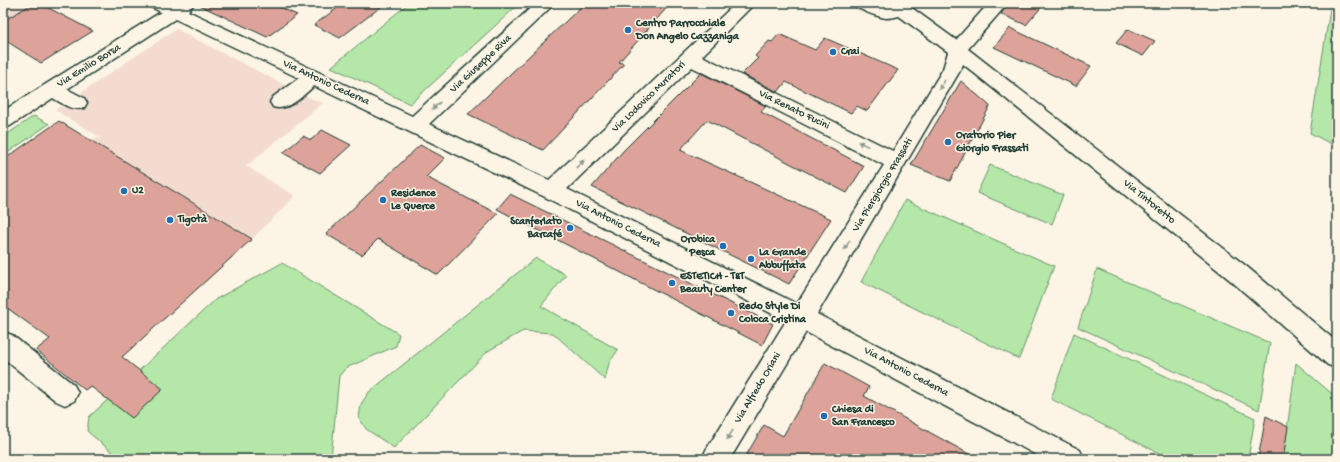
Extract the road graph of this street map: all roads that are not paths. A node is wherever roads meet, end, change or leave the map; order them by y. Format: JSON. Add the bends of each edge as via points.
{"nodes":[{"id":1,"x":157,"y":3,"type":"edge"},
{"id":2,"x":546,"y":3,"type":"edge"},
{"id":3,"x":746,"y":3,"type":"edge"},
{"id":4,"x":861,"y":3,"type":"edge"},
{"id":5,"x":999,"y":3,"type":"edge"},
{"id":6,"x":181,"y":7,"type":"edge"},
{"id":7,"x":898,"y":7,"type":"edge"},
{"id":8,"x":958,"y":49,"type":"junction"},
{"id":9,"x":690,"y":58,"type":"junction"},
{"id":10,"x":313,"y":77,"type":"junction"},
{"id":11,"x":52,"y":89,"type":"junction"},
{"id":12,"x":280,"y":102,"type":"dead end"},
{"id":13,"x":77,"y":103,"type":"dead end"},
{"id":14,"x":3,"y":121,"type":"edge"},
{"id":15,"x":415,"y":125,"type":"junction"},
{"id":16,"x":898,"y":162,"type":"junction"},
{"id":17,"x":552,"y":191,"type":"junction"},
{"id":18,"x":802,"y":318,"type":"junction"},
{"id":19,"x":3,"y":343,"type":"edge"},
{"id":20,"x":1337,"y":357,"type":"edge"},
{"id":21,"x":64,"y":393,"type":"dead end"},
{"id":22,"x":715,"y":459,"type":"edge"},
{"id":23,"x":1069,"y":459,"type":"edge"}],
"edges":[{"from":1,"to":6,"type":"street","name":"Via Antonio Cederna"},
{"from":2,"to":15,"type":"street","name":"Via Giuseppe Riva","one_way":true},
{"from":3,"to":9,"type":"street","name":"Via Lodovico Muratori"},
{"from":4,"to":7,"type":"street","via":[[886,12]]},
{"from":5,"to":8,"type":"street"},
{"from":6,"to":10,"type":"street","name":"Via Antonio Cederna"},
{"from":6,"to":11,"type":"street","name":"Via Emilio Borsa"},
{"from":7,"to":8,"type":"street","name":"Via Tintoretto"},
{"from":8,"to":16,"type":"street","name":"Via Piergiorgio Frassati","one_way":true,"via":[[952,69]]},
{"from":8,"to":20,"type":"street","name":"Via Tintoretto","via":[[1238,273]]},
{"from":16,"to":9,"type":"street","name":"Via Renato Fucini","one_way":true},
{"from":17,"to":9,"type":"street","name":"Via Lodovico Muratori","one_way":true},
{"from":10,"to":12,"type":"street"},
{"from":10,"to":15,"type":"street","name":"Via Antonio Cederna"},
{"from":11,"to":13,"type":"street"},
{"from":11,"to":14,"type":"street","name":"Via Emilio Borsa"},
{"from":15,"to":17,"type":"street","name":"Via Antonio Cederna"},
{"from":16,"to":18,"type":"street","name":"Via Piergiorgio Frassati","one_way":true},
{"from":17,"to":18,"type":"street","name":"Via Antonio Cederna"},
{"from":18,"to":22,"type":"street","name":"Via Alfredo Oriani","one_way":true},
{"from":18,"to":23,"type":"street","name":"Via Antonio Cederna"},
{"from":19,"to":21,"type":"street"}]}
